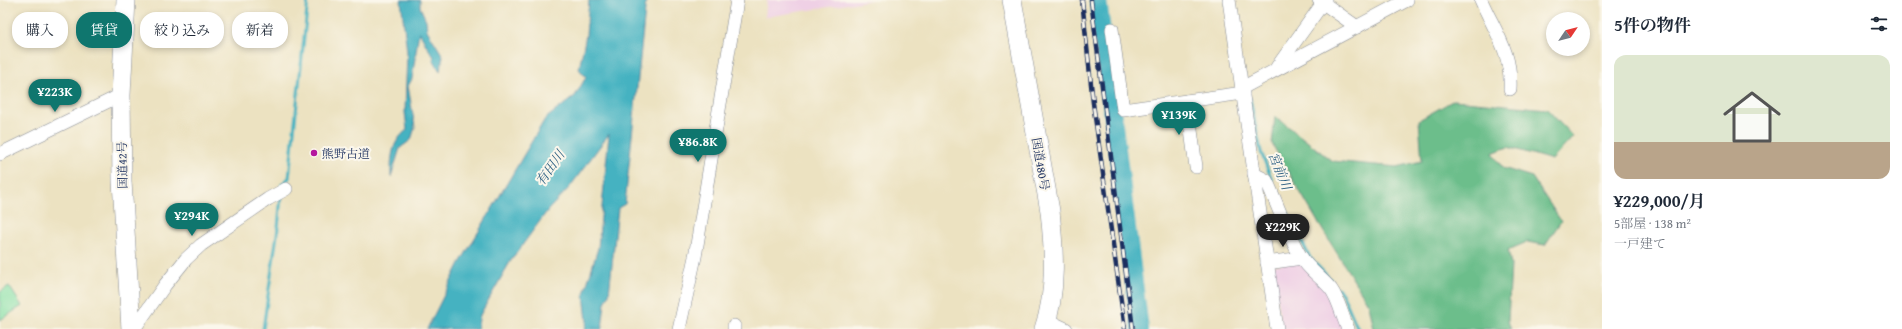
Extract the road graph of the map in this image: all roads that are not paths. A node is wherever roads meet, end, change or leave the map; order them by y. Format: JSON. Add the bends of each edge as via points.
{"nodes":[{"id":1,"x":126,"y":0,"type":"edge"},
{"id":2,"x":737,"y":0,"type":"edge"},
{"id":3,"x":1012,"y":0,"type":"edge"},
{"id":4,"x":1229,"y":0,"type":"edge"},
{"id":5,"x":1407,"y":0,"type":"edge"},
{"id":6,"x":1481,"y":0,"type":"edge"},
{"id":7,"x":1322,"y":1,"type":"edge"},
{"id":8,"x":1357,"y":27,"type":"junction"},
{"id":9,"x":1112,"y":29,"type":"dead end"},
{"id":10,"x":1276,"y":69,"type":"junction"},
{"id":11,"x":1510,"y":89,"type":"dead end"},
{"id":12,"x":1242,"y":91,"type":"junction"},
{"id":13,"x":121,"y":95,"type":"junction"},
{"id":14,"x":1187,"y":101,"type":"junction"},
{"id":15,"x":0,"y":154,"type":"edge"},
{"id":16,"x":1196,"y":167,"type":"dead end"},
{"id":17,"x":1254,"y":174,"type":"junction"},
{"id":18,"x":286,"y":189,"type":"dead end"},
{"id":19,"x":1302,"y":258,"type":"junction"},
{"id":20,"x":1267,"y":263,"type":"junction"},
{"id":21,"x":1046,"y":325,"type":"edge"},
{"id":22,"x":679,"y":328,"type":"edge"},
{"id":23,"x":131,"y":329,"type":"edge"},
{"id":24,"x":134,"y":329,"type":"edge"},
{"id":25,"x":1066,"y":329,"type":"edge"},
{"id":26,"x":1276,"y":329,"type":"edge"},
{"id":27,"x":1348,"y":329,"type":"edge"}],
"edges":[{"from":1,"to":13,"type":"highway","name":"国道42号"},
{"from":2,"to":22,"type":"street","via":[[695,257]]},
{"from":3,"to":21,"type":"highway","name":"国道480号","via":[[1052,234],[1053,270]]},
{"from":4,"to":12,"type":"street"},
{"from":5,"to":8,"type":"street"},
{"from":6,"to":11,"type":"street","via":[[1501,40],[1510,71]]},
{"from":7,"to":8,"type":"street"},
{"from":7,"to":10,"type":"street"},
{"from":8,"to":10,"type":"street"},
{"from":9,"to":14,"type":"street","via":[[1123,110]]},
{"from":10,"to":12,"type":"street"},
{"from":12,"to":14,"type":"street"},
{"from":12,"to":17,"type":"street"},
{"from":13,"to":15,"type":"street"},
{"from":13,"to":23,"type":"highway","name":"国道42号","via":[[122,181]]},
{"from":14,"to":16,"type":"street"},
{"from":17,"to":19,"type":"street","via":[[1266,180],[1287,231]]},
{"from":17,"to":20,"type":"street"},
{"from":18,"to":24,"type":"street","via":[[201,245],[165,285]]},
{"from":19,"to":20,"type":"street"},
{"from":19,"to":27,"type":"street","via":[[1335,295]]},
{"from":20,"to":26,"type":"street"},
{"from":21,"to":25,"type":"street"}]}
